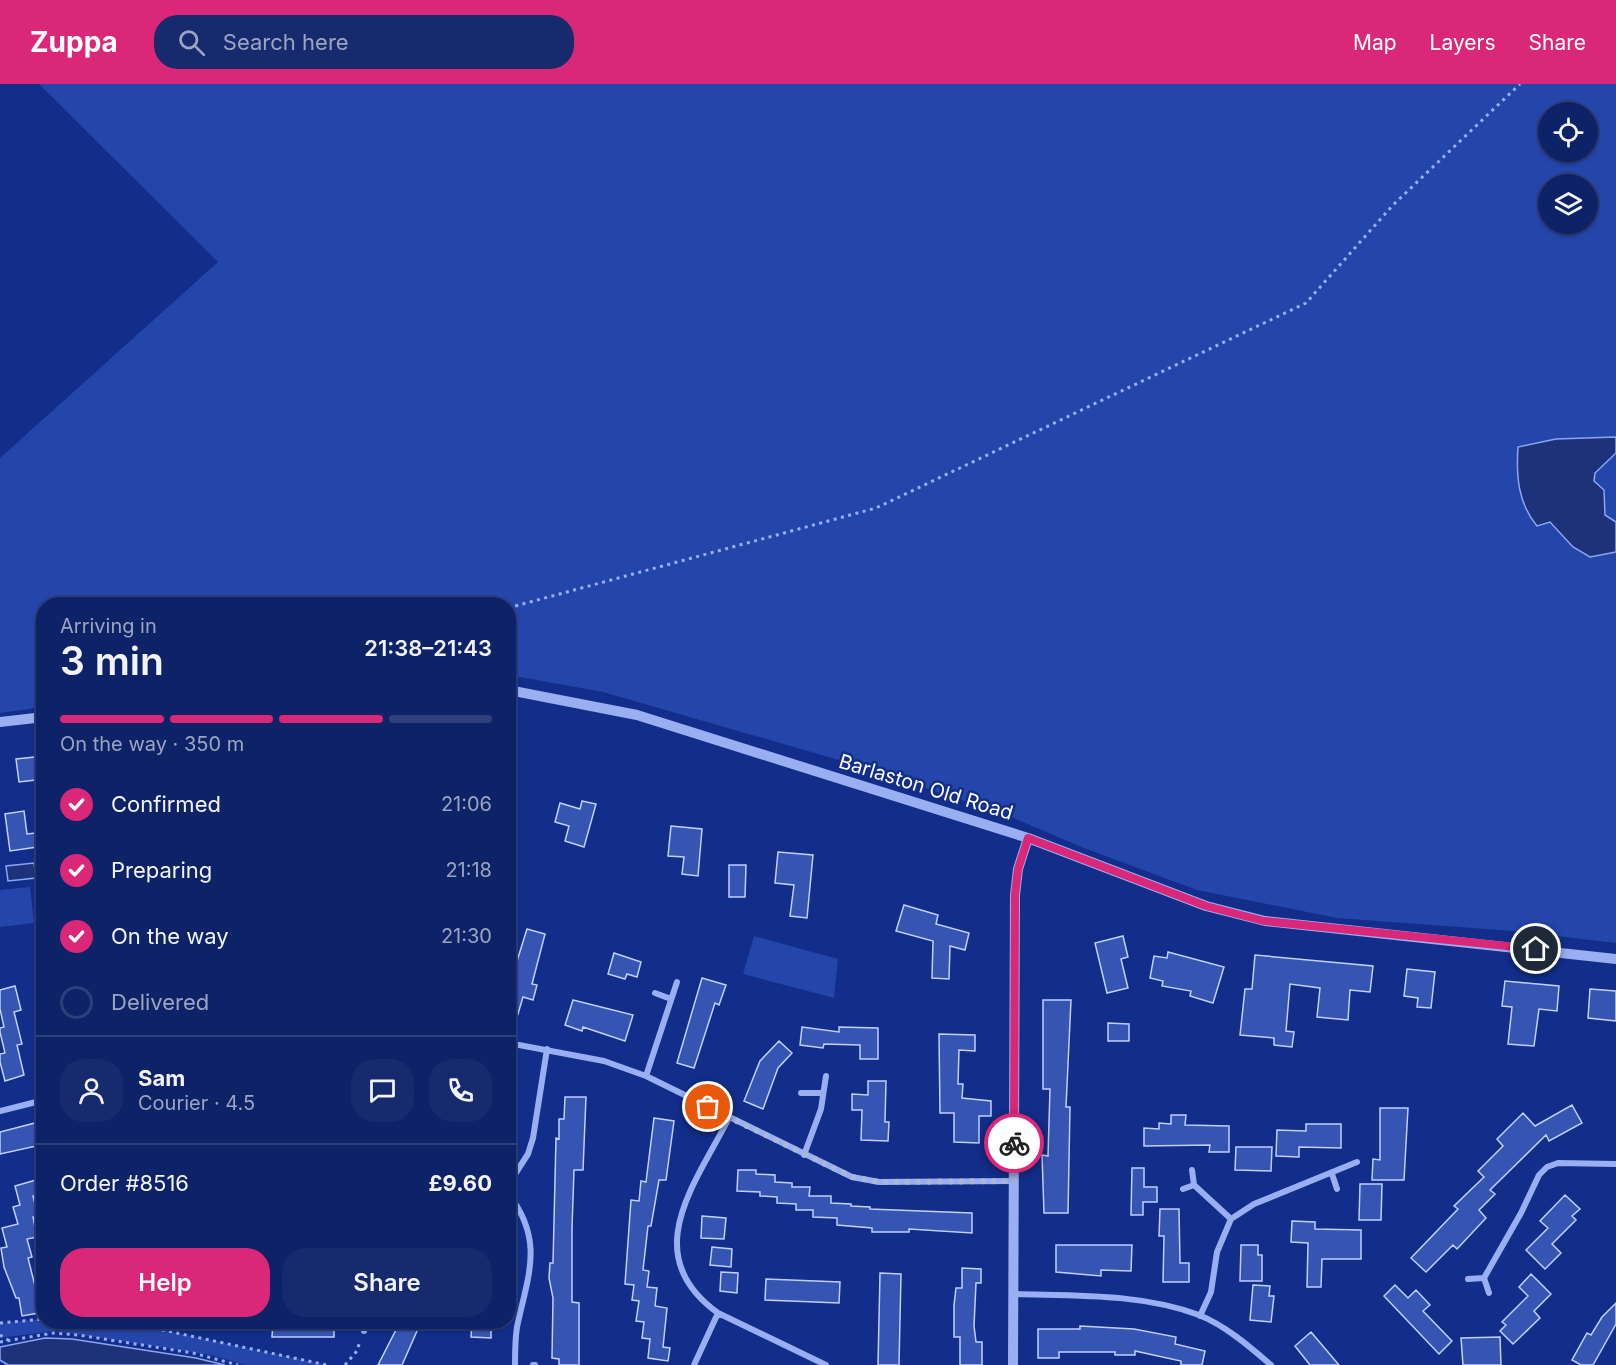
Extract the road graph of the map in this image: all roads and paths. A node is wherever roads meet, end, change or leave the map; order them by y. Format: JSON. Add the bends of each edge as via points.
{"nodes":[{"id":1,"x":1520,"y":84,"type":"edge"},
{"id":2,"x":516,"y":606,"type":"edge"},
{"id":3,"x":516,"y":692,"type":"edge"},
{"id":4,"x":36,"y":718,"type":"edge"},
{"id":5,"x":0,"y":722,"type":"edge"},
{"id":6,"x":1028,"y":838,"type":"junction"},
{"id":7,"x":1616,"y":959,"type":"edge"},
{"id":8,"x":677,"y":982,"type":"dead end"},
{"id":9,"x":655,"y":993,"type":"dead end"},
{"id":10,"x":671,"y":999,"type":"junction"},
{"id":11,"x":516,"y":1044,"type":"edge"},
{"id":12,"x":547,"y":1049,"type":"junction"},
{"id":13,"x":646,"y":1076,"type":"junction"},
{"id":14,"x":826,"y":1076,"type":"dead end"},
{"id":15,"x":824,"y":1092,"type":"junction"},
{"id":16,"x":801,"y":1093,"type":"dead end"},
{"id":17,"x":36,"y":1102,"type":"edge"},
{"id":18,"x":0,"y":1111,"type":"edge"},
{"id":19,"x":729,"y":1118,"type":"junction"},
{"id":20,"x":804,"y":1155,"type":"junction"},
{"id":21,"x":1357,"y":1162,"type":"dead end"},
{"id":22,"x":1616,"y":1164,"type":"edge"},
{"id":23,"x":1192,"y":1170,"type":"dead end"},
{"id":24,"x":516,"y":1173,"type":"edge"},
{"id":25,"x":1332,"y":1174,"type":"junction"},
{"id":26,"x":1014,"y":1181,"type":"junction"},
{"id":27,"x":1194,"y":1185,"type":"junction"},
{"id":28,"x":1183,"y":1189,"type":"dead end"},
{"id":29,"x":1337,"y":1189,"type":"dead end"},
{"id":30,"x":516,"y":1204,"type":"edge"},
{"id":31,"x":1231,"y":1220,"type":"junction"},
{"id":32,"x":1484,"y":1278,"type":"junction"},
{"id":33,"x":1468,"y":1279,"type":"dead end"},
{"id":34,"x":1489,"y":1293,"type":"dead end"},
{"id":35,"x":1013,"y":1294,"type":"junction"},
{"id":36,"x":718,"y":1313,"type":"junction"},
{"id":37,"x":1200,"y":1316,"type":"junction"},
{"id":38,"x":36,"y":1320,"type":"edge"},
{"id":39,"x":0,"y":1323,"type":"edge"},
{"id":40,"x":158,"y":1329,"type":"edge"},
{"id":41,"x":364,"y":1331,"type":"edge"},
{"id":42,"x":0,"y":1335,"type":"edge"},
{"id":43,"x":8,"y":1340,"type":"junction"},
{"id":44,"x":0,"y":1342,"type":"edge"},
{"id":45,"x":238,"y":1365,"type":"edge"},
{"id":46,"x":327,"y":1365,"type":"edge"},
{"id":47,"x":345,"y":1365,"type":"edge"},
{"id":48,"x":515,"y":1365,"type":"edge"},
{"id":49,"x":694,"y":1365,"type":"edge"},
{"id":50,"x":826,"y":1365,"type":"edge"},
{"id":51,"x":1013,"y":1365,"type":"edge"},
{"id":52,"x":1271,"y":1365,"type":"edge"}],
"edges":[{"from":1,"to":2,"type":"path","via":[[1392,205],[1306,303],[876,508]]},
{"from":3,"to":6,"type":"street","name":"Barlaston Old Road","via":[[637,715]]},
{"from":4,"to":5,"type":"street"},
{"from":6,"to":7,"type":"street","name":"Barlaston Old Road","via":[[1206,906],[1264,921]]},
{"from":6,"to":26,"type":"street","via":[[1015,895]]},
{"from":8,"to":10,"type":"street"},
{"from":9,"to":10,"type":"street"},
{"from":10,"to":13,"type":"street"},
{"from":11,"to":12,"type":"street"},
{"from":12,"to":13,"type":"street","via":[[604,1061]]},
{"from":12,"to":24,"type":"street","via":[[533,1138]]},
{"from":13,"to":19,"type":"street"},
{"from":14,"to":15,"type":"street"},
{"from":15,"to":16,"type":"street"},
{"from":15,"to":20,"type":"street"},
{"from":17,"to":18,"type":"street"},
{"from":19,"to":20,"type":"street"},
{"from":19,"to":36,"type":"street","via":[[684,1206],[675,1234],[676,1254],[689,1286]]},
{"from":20,"to":26,"type":"street","via":[[852,1177],[879,1182]]},
{"from":21,"to":25,"type":"street"},
{"from":22,"to":32,"type":"street","via":[[1557,1163],[1547,1167],[1539,1175]]},
{"from":23,"to":27,"type":"street"},
{"from":25,"to":29,"type":"street"},
{"from":25,"to":31,"type":"street","via":[[1254,1204]]},
{"from":26,"to":35,"type":"street"},
{"from":27,"to":28,"type":"street"},
{"from":27,"to":31,"type":"street"},
{"from":30,"to":48,"type":"street","via":[[522,1212],[531,1264],[517,1331]]},
{"from":31,"to":37,"type":"street","via":[[1217,1252],[1211,1292]]},
{"from":32,"to":33,"type":"street"},
{"from":32,"to":34,"type":"street"},
{"from":35,"to":37,"type":"street","via":[[1133,1300]]},
{"from":35,"to":51,"type":"street"},
{"from":36,"to":49,"type":"street"},
{"from":36,"to":50,"type":"street"},
{"from":37,"to":52,"type":"street","via":[[1227,1330]]},
{"from":38,"to":39,"type":"path"},
{"from":40,"to":46,"type":"path"},
{"from":41,"to":47,"type":"path","via":[[357,1351]]},
{"from":42,"to":43,"type":"path"},
{"from":43,"to":44,"type":"path"},
{"from":43,"to":45,"type":"path","via":[[54,1333],[78,1335],[192,1353]]}]}
